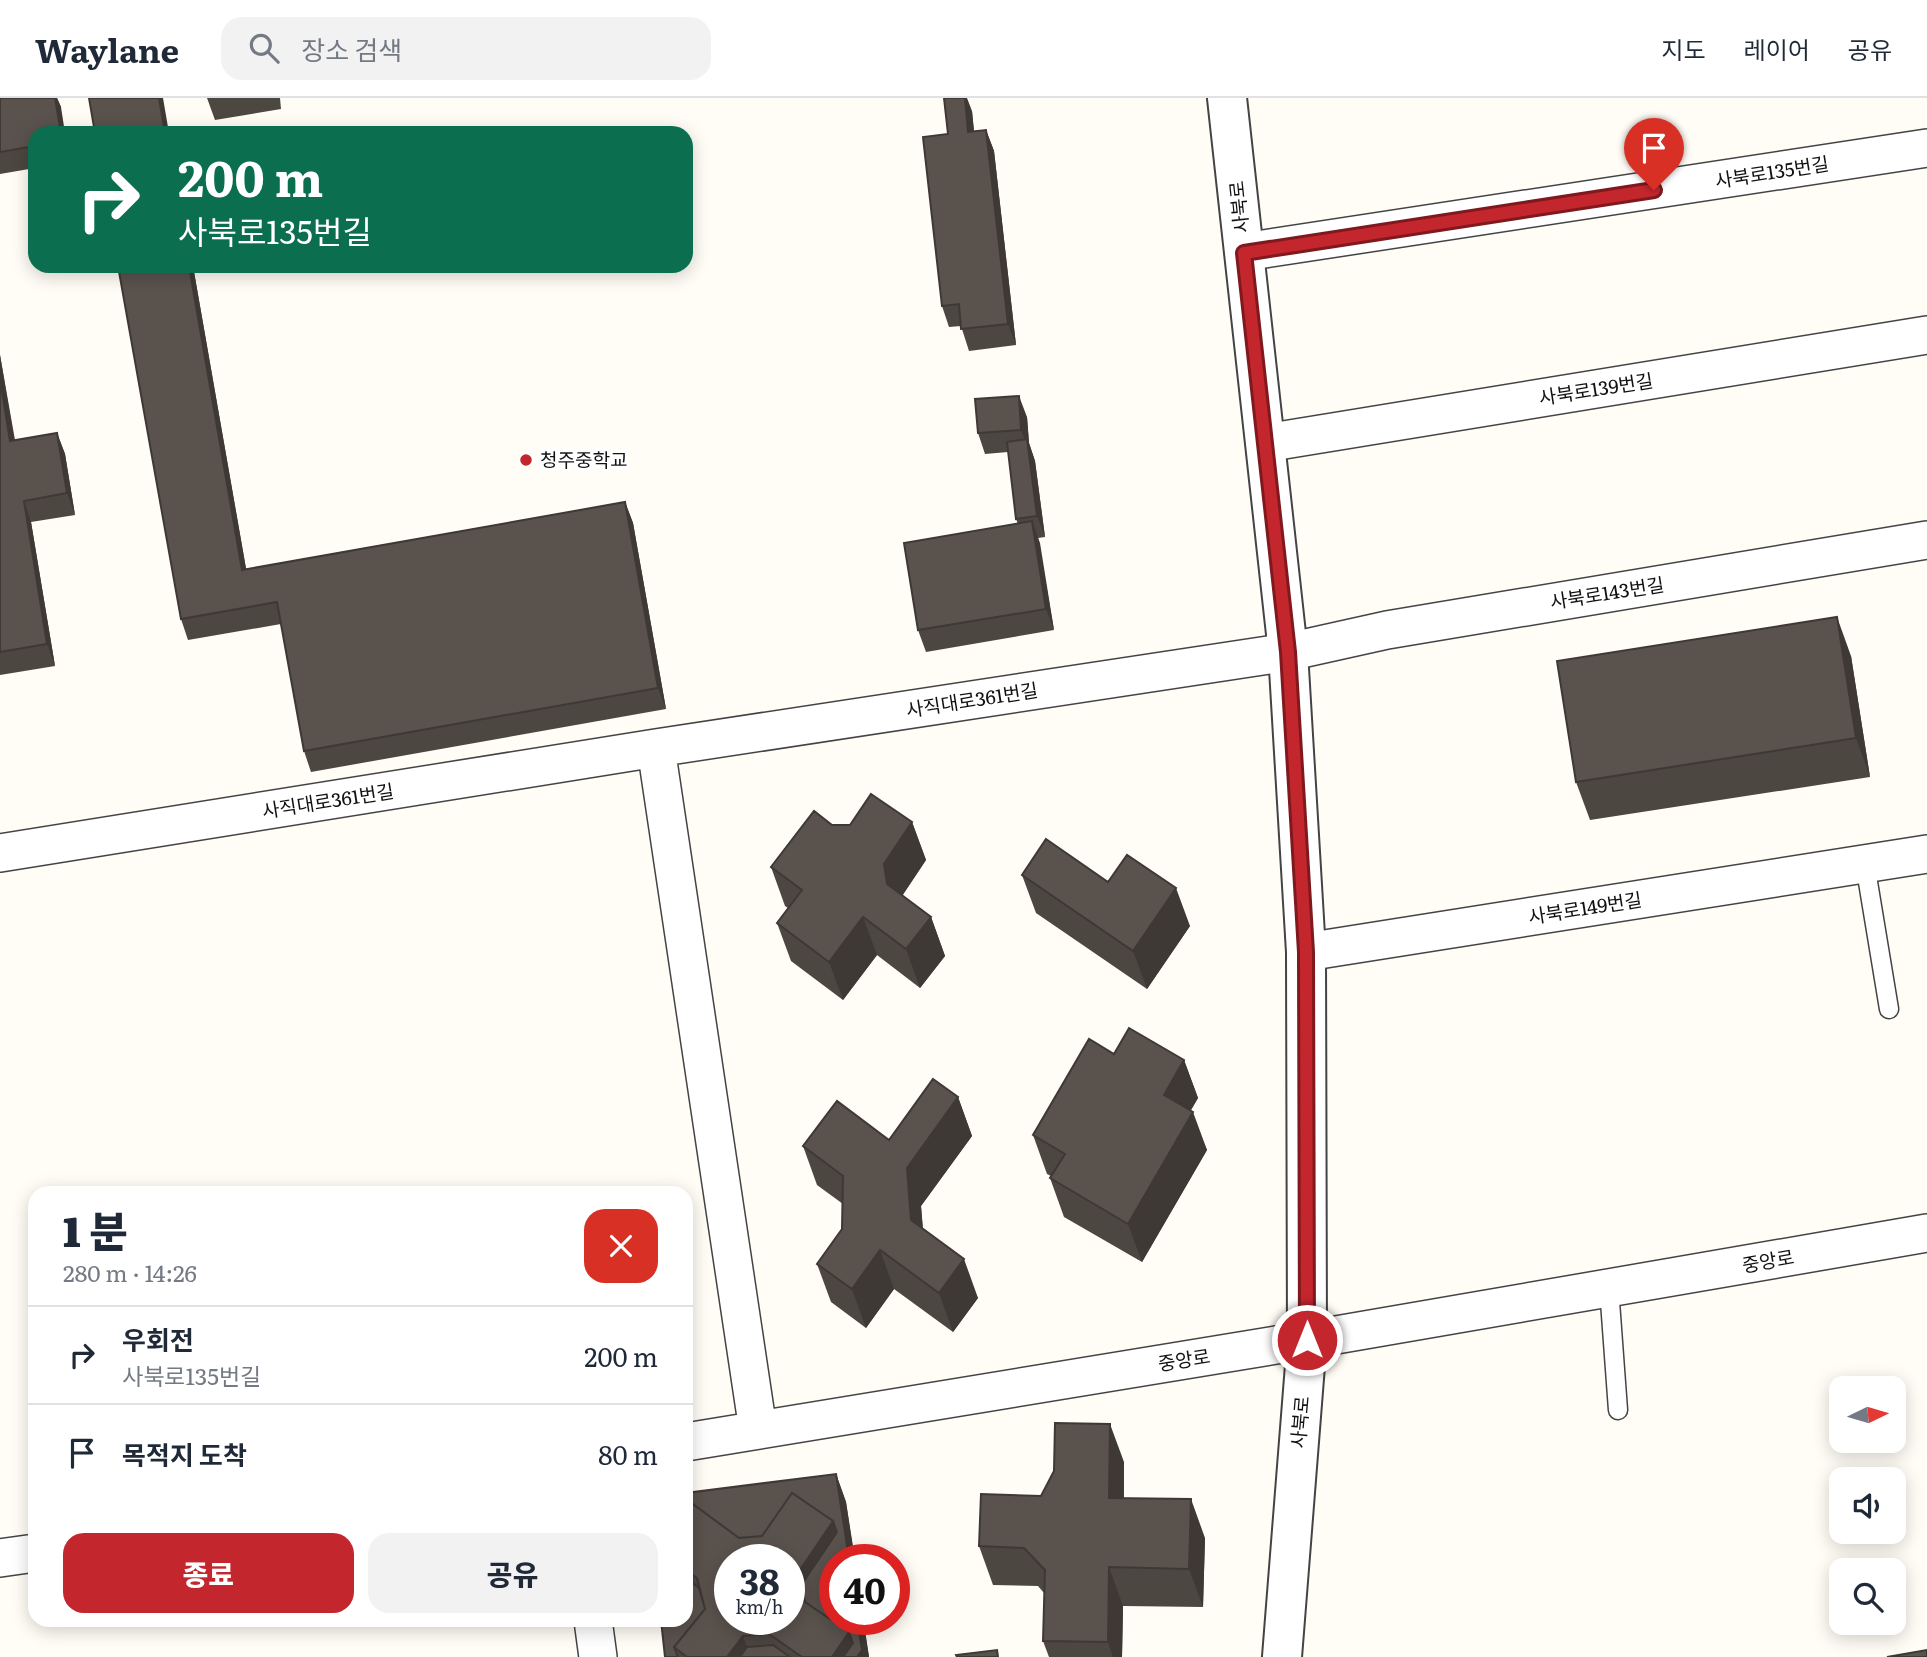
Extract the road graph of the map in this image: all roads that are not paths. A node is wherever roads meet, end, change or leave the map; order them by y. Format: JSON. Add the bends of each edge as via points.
{"nodes":[{"id":1,"x":1227,"y":98,"type":"edge"},
{"id":2,"x":1927,"y":148,"type":"edge"},
{"id":3,"x":1244,"y":253,"type":"junction"},
{"id":4,"x":1927,"y":335,"type":"edge"},
{"id":5,"x":1265,"y":443,"type":"junction"},
{"id":6,"x":1927,"y":540,"type":"edge"},
{"id":7,"x":1288,"y":652,"type":"junction"},
{"id":8,"x":656,"y":748,"type":"junction"},
{"id":9,"x":0,"y":853,"type":"edge"},
{"id":10,"x":1927,"y":854,"type":"edge"},
{"id":11,"x":1865,"y":864,"type":"junction"},
{"id":12,"x":1306,"y":952,"type":"junction"},
{"id":13,"x":1889,"y":1009,"type":"dead end"},
{"id":14,"x":1927,"y":1233,"type":"edge"},
{"id":15,"x":1609,"y":1288,"type":"junction"},
{"id":16,"x":1307,"y":1340,"type":"junction"},
{"id":17,"x":1618,"y":1410,"type":"dead end"},
{"id":18,"x":758,"y":1430,"type":"junction"},
{"id":19,"x":693,"y":1441,"type":"edge"},
{"id":20,"x":28,"y":1553,"type":"edge"},
{"id":21,"x":0,"y":1558,"type":"edge"},
{"id":22,"x":594,"y":1627,"type":"edge"},
{"id":23,"x":598,"y":1657,"type":"edge"},
{"id":24,"x":1282,"y":1657,"type":"edge"}],
"edges":[{"from":1,"to":3,"type":"street","name":"사북로"},
{"from":2,"to":3,"type":"street","name":"사북로135번길"},
{"from":3,"to":5,"type":"street","name":"사북로"},
{"from":4,"to":5,"type":"street","name":"사북로139번길"},
{"from":5,"to":7,"type":"street","name":"사북로"},
{"from":6,"to":7,"type":"street","name":"사북로143번길","via":[[1387,630]]},
{"from":7,"to":8,"type":"street","name":"사직대로361번길"},
{"from":7,"to":12,"type":"street","name":"사북로"},
{"from":8,"to":9,"type":"street","name":"사직대로361번길"},
{"from":8,"to":18,"type":"street"},
{"from":10,"to":11,"type":"street","name":"사북로149번길"},
{"from":11,"to":12,"type":"street","name":"사북로149번길"},
{"from":11,"to":13,"type":"lane"},
{"from":12,"to":16,"type":"street","name":"사북로"},
{"from":14,"to":15,"type":"street","name":"중앙로"},
{"from":15,"to":16,"type":"street","name":"중앙로"},
{"from":15,"to":17,"type":"lane"},
{"from":16,"to":18,"type":"street","name":"중앙로"},
{"from":16,"to":24,"type":"street","name":"사북로"},
{"from":18,"to":19,"type":"street","name":"중앙로"},
{"from":20,"to":21,"type":"street"},
{"from":22,"to":23,"type":"street"}]}
